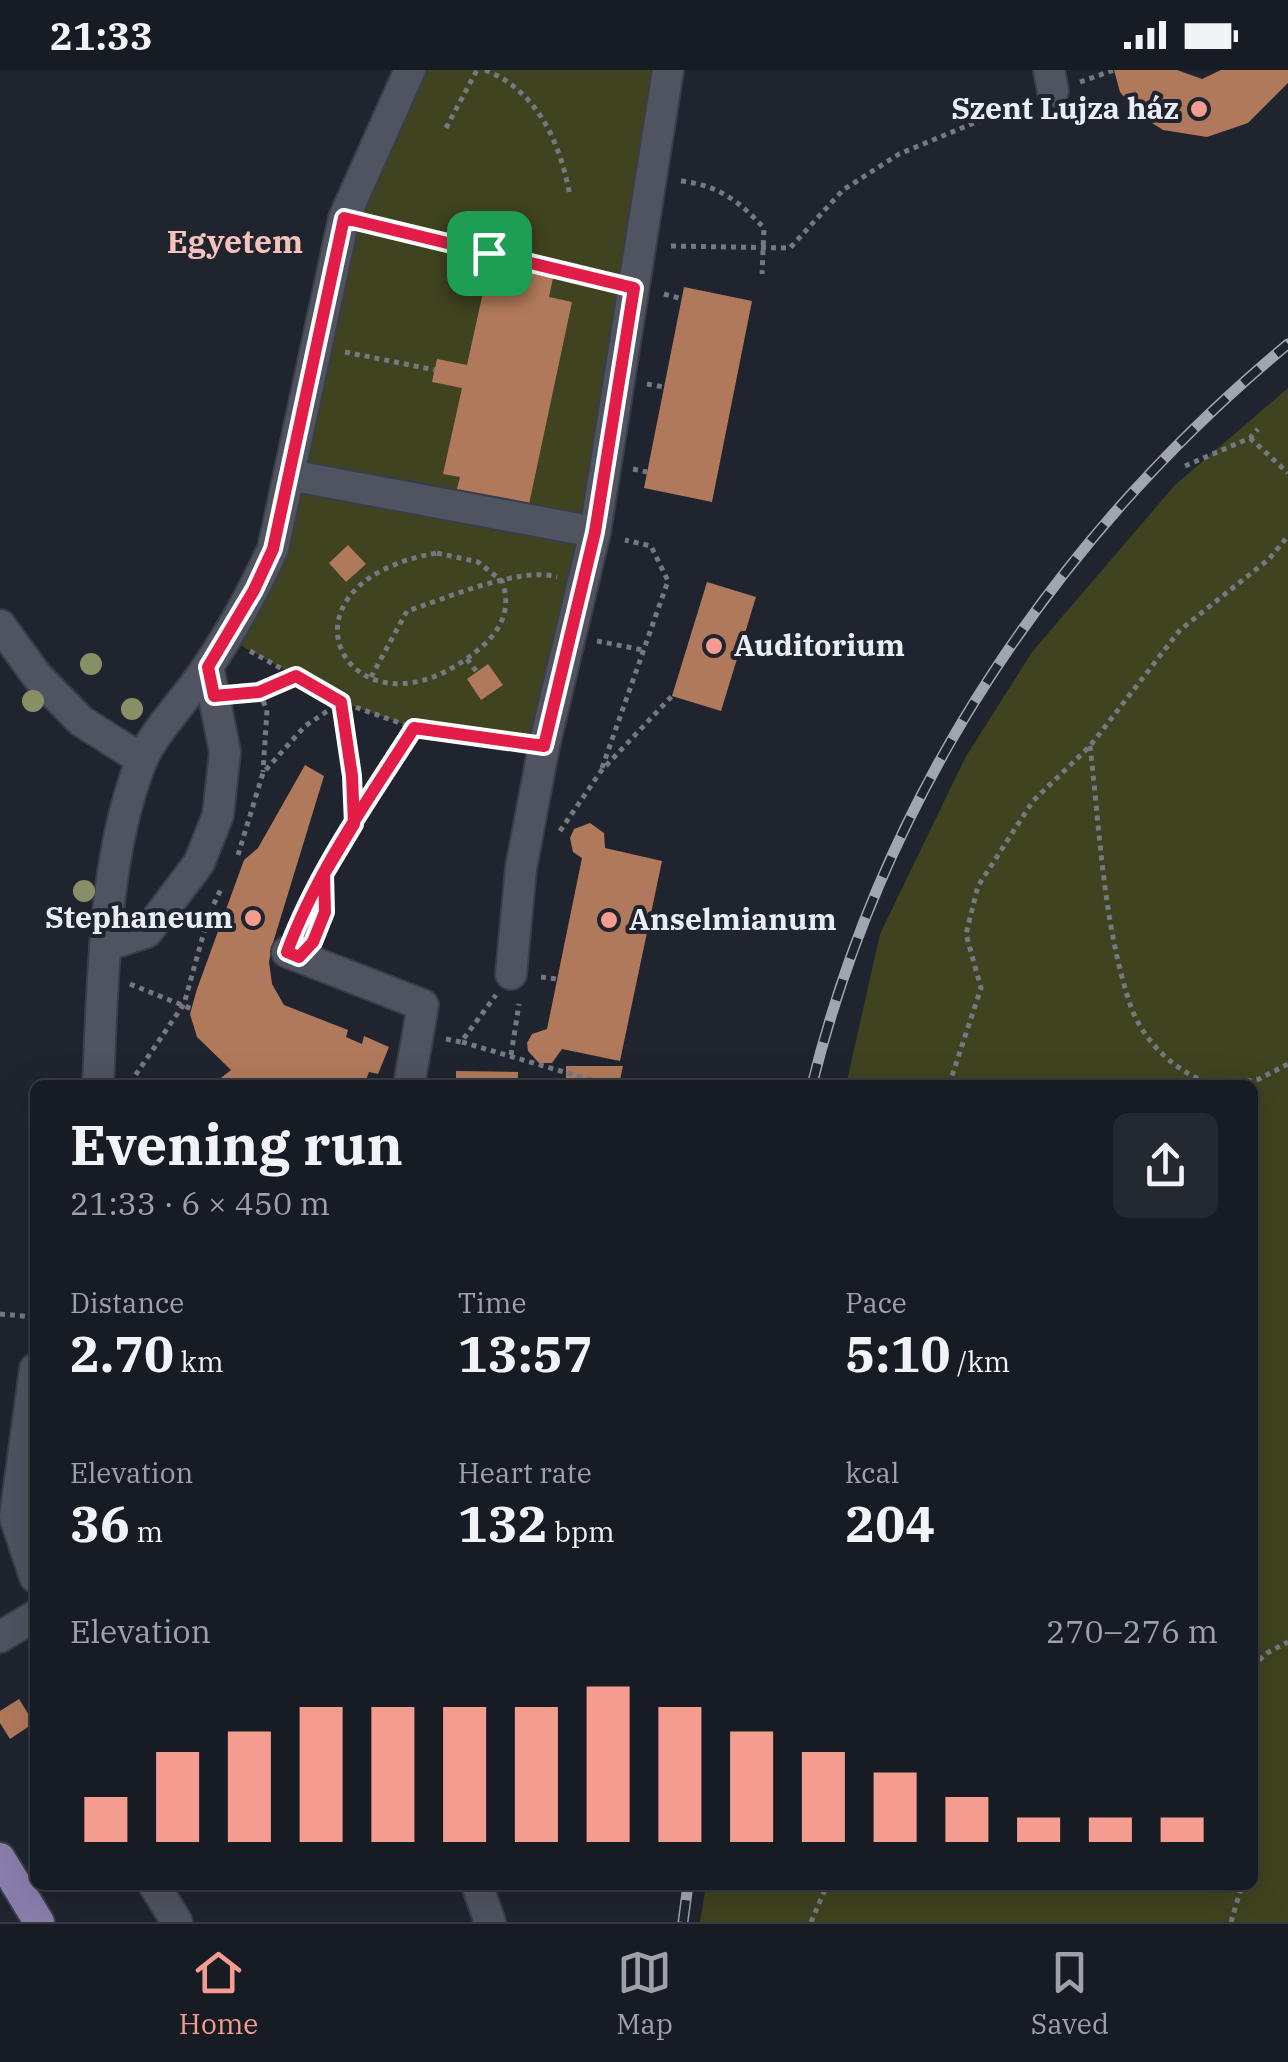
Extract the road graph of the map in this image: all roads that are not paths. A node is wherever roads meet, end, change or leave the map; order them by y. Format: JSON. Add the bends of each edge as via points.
{"nodes":[{"id":1,"x":410,"y":70,"type":"edge"},
{"id":2,"x":668,"y":70,"type":"edge"},
{"id":3,"x":289,"y":475,"type":"junction"},
{"id":4,"x":595,"y":532,"type":"junction"},
{"id":5,"x":0,"y":625,"type":"edge"},
{"id":6,"x":211,"y":682,"type":"junction"},
{"id":7,"x":141,"y":759,"type":"junction"},
{"id":8,"x":106,"y":946,"type":"junction"},
{"id":9,"x":293,"y":955,"type":"road end"},
{"id":10,"x":517,"y":975,"type":"road end"},
{"id":11,"x":98,"y":1080,"type":"edge"},
{"id":12,"x":409,"y":1080,"type":"edge"},
{"id":13,"x":30,"y":1386,"type":"edge"},
{"id":14,"x":11,"y":1446,"type":"edge"},
{"id":15,"x":30,"y":1563,"type":"edge"},
{"id":16,"x":30,"y":1619,"type":"edge"},
{"id":17,"x":0,"y":1637,"type":"edge"},
{"id":18,"x":0,"y":1858,"type":"edge"},
{"id":19,"x":157,"y":1890,"type":"edge"},
{"id":20,"x":480,"y":1890,"type":"edge"},
{"id":21,"x":39,"y":1922,"type":"edge"},
{"id":22,"x":177,"y":1922,"type":"edge"},
{"id":23,"x":490,"y":1922,"type":"edge"}],
"edges":[{"from":1,"to":3,"type":"street","via":[[344,218]]},
{"from":2,"to":4,"type":"street"},
{"from":3,"to":4,"type":"street"},
{"from":3,"to":6,"type":"street","via":[[273,549],[226,637]]},
{"from":4,"to":10,"type":"street","via":[[520,868]]},
{"from":5,"to":7,"type":"street","via":[[81,721]]},
{"from":6,"to":7,"type":"street"},
{"from":6,"to":8,"type":"street","via":[[226,752],[218,815],[198,863],[147,932]]},
{"from":7,"to":8,"type":"street","via":[[115,860]]},
{"from":8,"to":11,"type":"street"},
{"from":9,"to":12,"type":"street","via":[[424,1005]]},
{"from":13,"to":14,"type":"street"},
{"from":14,"to":15,"type":"street","via":[[14,1517]]},
{"from":16,"to":17,"type":"street"},
{"from":18,"to":21,"type":"main road"},
{"from":19,"to":22,"type":"street"},
{"from":20,"to":23,"type":"street"}]}
